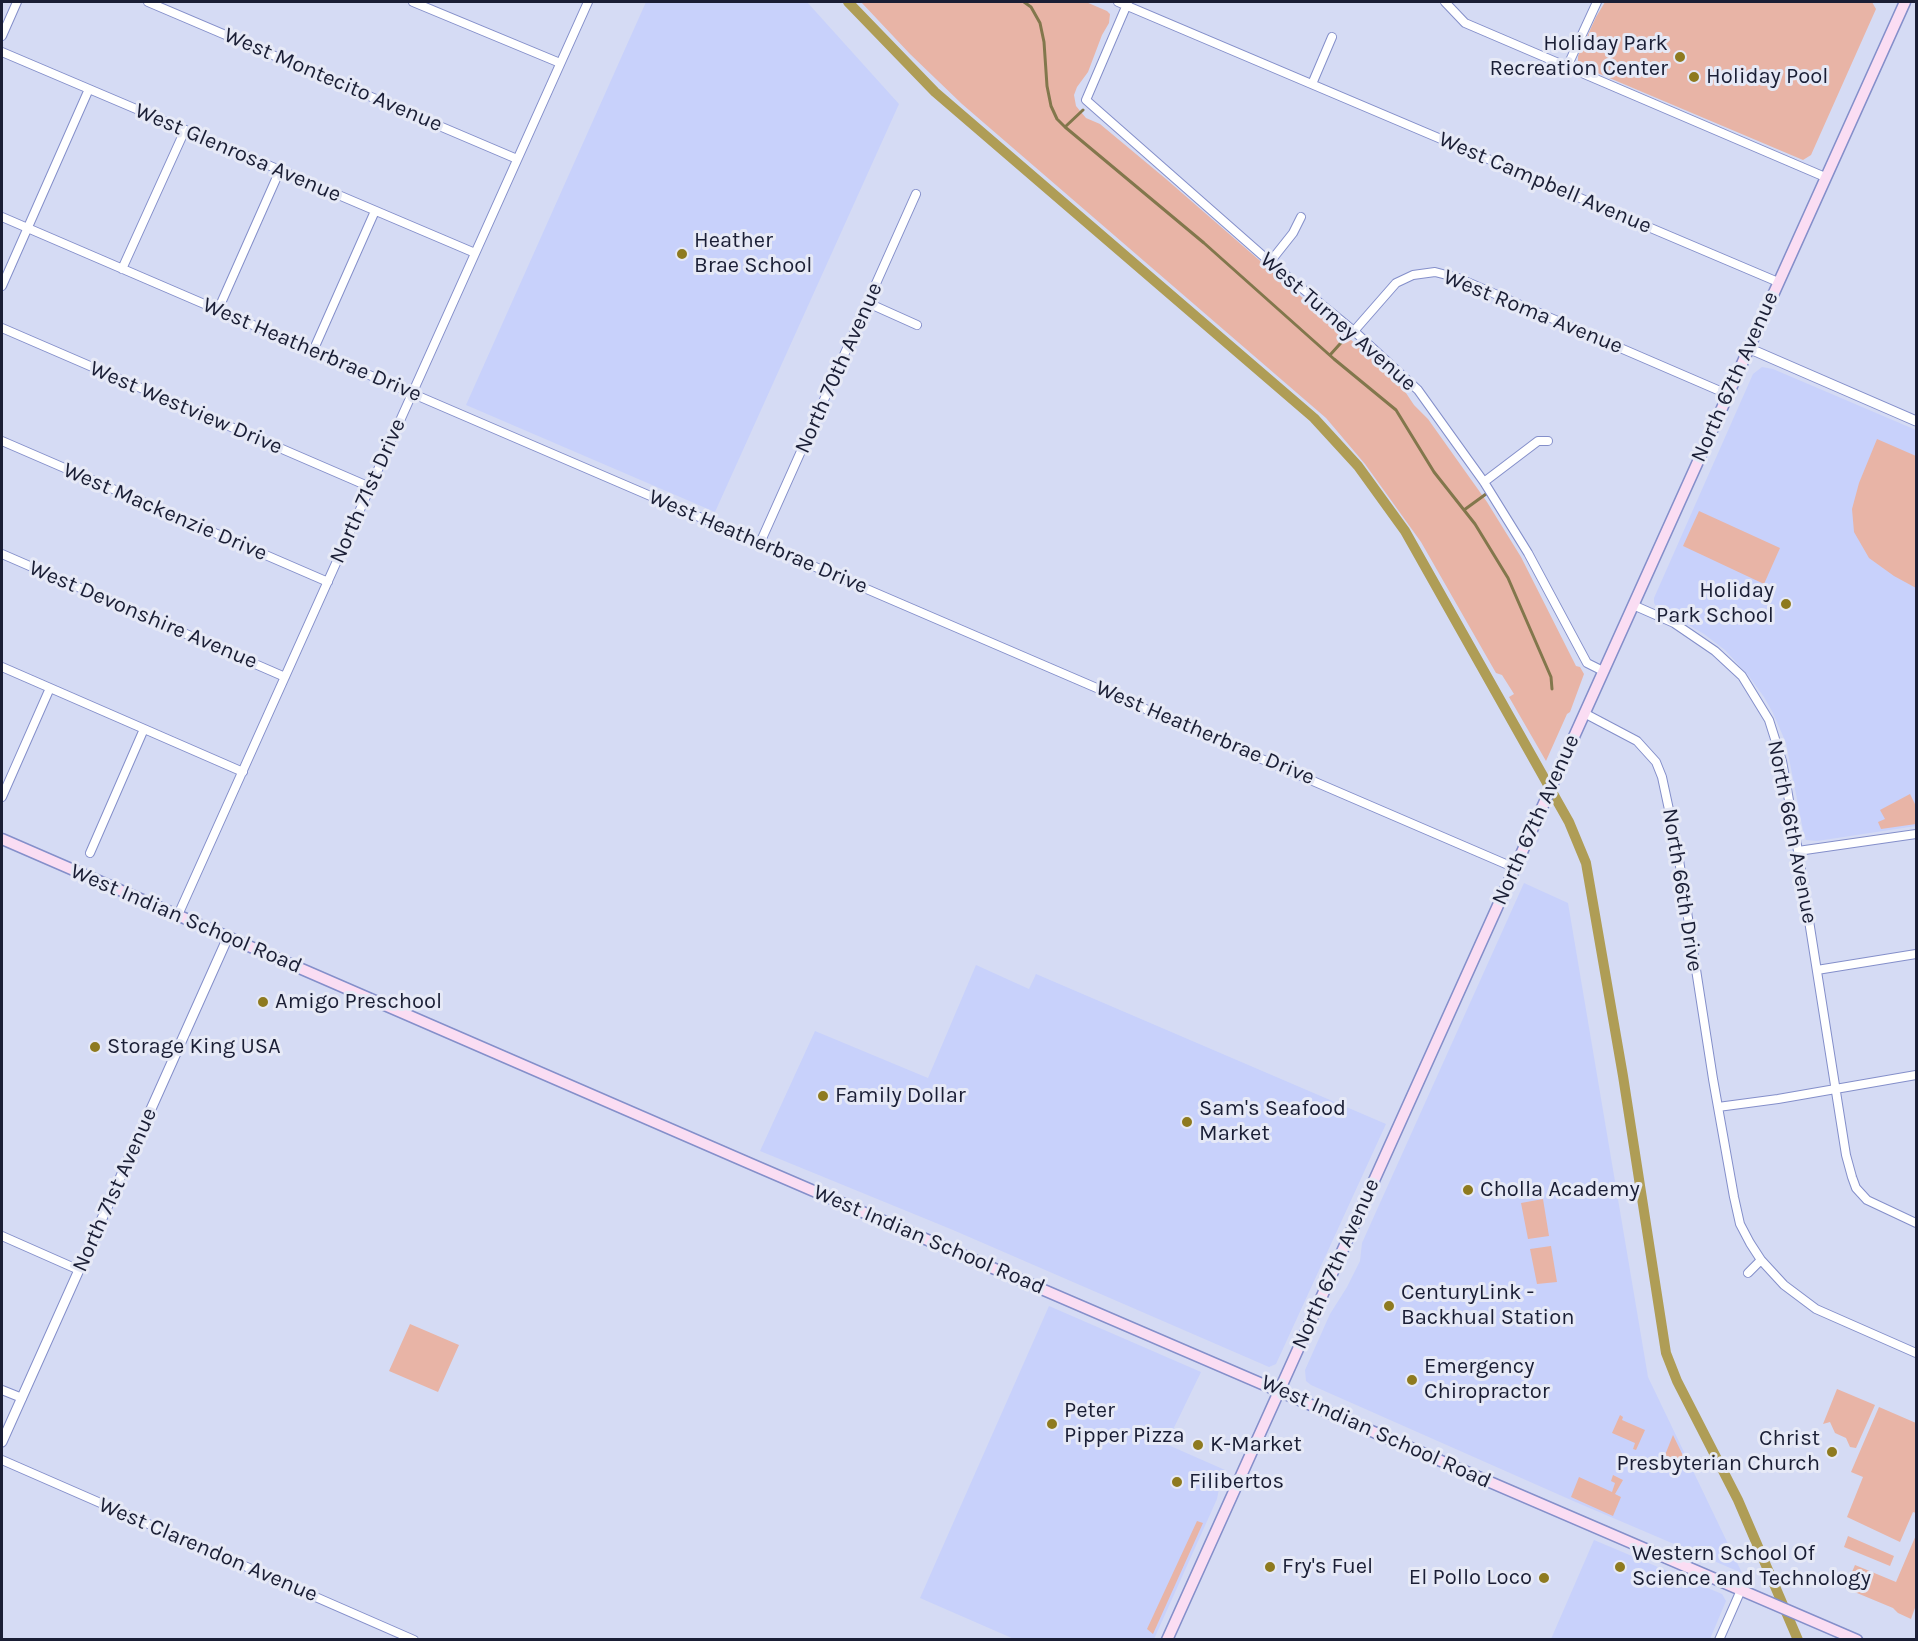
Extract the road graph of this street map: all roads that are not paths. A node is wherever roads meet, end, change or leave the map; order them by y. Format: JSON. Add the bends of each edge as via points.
{"nodes":[{"id":1,"x":17,"y":2,"type":"edge"},
{"id":2,"x":148,"y":2,"type":"edge"},
{"id":3,"x":413,"y":2,"type":"edge"},
{"id":4,"x":588,"y":2,"type":"edge"},
{"id":5,"x":1118,"y":2,"type":"edge"},
{"id":6,"x":1444,"y":2,"type":"edge"},
{"id":7,"x":1597,"y":2,"type":"edge"},
{"id":8,"x":1905,"y":2,"type":"edge"},
{"id":9,"x":1127,"y":3,"type":"edge"},
{"id":10,"x":2,"y":36,"type":"edge"},
{"id":11,"x":1332,"y":37,"type":"dead end"},
{"id":12,"x":2,"y":52,"type":"edge"},
{"id":13,"x":560,"y":63,"type":"junction"},
{"id":14,"x":1567,"y":67,"type":"junction"},
{"id":15,"x":1312,"y":84,"type":"junction"},
{"id":16,"x":89,"y":89,"type":"junction"},
{"id":17,"x":184,"y":130,"type":"junction"},
{"id":18,"x":517,"y":159,"type":"junction"},
{"id":19,"x":280,"y":170,"type":"junction"},
{"id":20,"x":1825,"y":177,"type":"junction"},
{"id":21,"x":916,"y":194,"type":"dead end"},
{"id":22,"x":375,"y":212,"type":"junction"},
{"id":23,"x":2,"y":217,"type":"edge"},
{"id":24,"x":1301,"y":217,"type":"dead end"},
{"id":25,"x":27,"y":228,"type":"junction"},
{"id":26,"x":475,"y":252,"type":"junction"},
{"id":27,"x":1270,"y":262,"type":"junction"},
{"id":28,"x":122,"y":269,"type":"junction"},
{"id":29,"x":1778,"y":282,"type":"junction"},
{"id":30,"x":2,"y":286,"type":"edge"},
{"id":31,"x":868,"y":303,"type":"junction"},
{"id":32,"x":218,"y":310,"type":"junction"},
{"id":33,"x":917,"y":325,"type":"dead end"},
{"id":34,"x":2,"y":328,"type":"edge"},
{"id":35,"x":1354,"y":331,"type":"junction"},
{"id":36,"x":1748,"y":348,"type":"junction"},
{"id":37,"x":313,"y":351,"type":"junction"},
{"id":38,"x":412,"y":393,"type":"junction"},
{"id":39,"x":1727,"y":394,"type":"junction"},
{"id":40,"x":1917,"y":421,"type":"edge"},
{"id":41,"x":2,"y":441,"type":"edge"},
{"id":42,"x":1548,"y":441,"type":"dead end"},
{"id":43,"x":1484,"y":482,"type":"junction"},
{"id":44,"x":370,"y":487,"type":"junction"},
{"id":45,"x":760,"y":543,"type":"junction"},
{"id":46,"x":2,"y":554,"type":"edge"},
{"id":47,"x":328,"y":582,"type":"junction"},
{"id":48,"x":1633,"y":605,"type":"junction"},
{"id":49,"x":2,"y":667,"type":"edge"},
{"id":50,"x":1603,"y":670,"type":"junction"},
{"id":51,"x":285,"y":677,"type":"junction"},
{"id":52,"x":50,"y":688,"type":"junction"},
{"id":53,"x":1584,"y":713,"type":"junction"},
{"id":54,"x":144,"y":729,"type":"junction"},
{"id":55,"x":243,"y":772,"type":"junction"},
{"id":56,"x":2,"y":797,"type":"edge"},
{"id":57,"x":1917,"y":834,"type":"edge"},
{"id":58,"x":2,"y":839,"type":"edge"},
{"id":59,"x":1798,"y":851,"type":"junction"},
{"id":60,"x":90,"y":853,"type":"dead end"},
{"id":61,"x":1515,"y":867,"type":"junction"},
{"id":62,"x":178,"y":915,"type":"junction"},
{"id":63,"x":228,"y":937,"type":"junction"},
{"id":64,"x":1917,"y":954,"type":"edge"},
{"id":65,"x":1817,"y":970,"type":"junction"},
{"id":66,"x":1917,"y":1075,"type":"edge"},
{"id":67,"x":1837,"y":1089,"type":"junction"},
{"id":68,"x":1718,"y":1107,"type":"junction"},
{"id":69,"x":1917,"y":1223,"type":"edge"},
{"id":70,"x":2,"y":1236,"type":"edge"},
{"id":71,"x":1761,"y":1260,"type":"junction"},
{"id":72,"x":79,"y":1270,"type":"junction"},
{"id":73,"x":1748,"y":1273,"type":"dead end"},
{"id":74,"x":1917,"y":1353,"type":"edge"},
{"id":75,"x":2,"y":1390,"type":"edge"},
{"id":76,"x":1280,"y":1390,"type":"junction"},
{"id":77,"x":21,"y":1398,"type":"junction"},
{"id":78,"x":2,"y":1442,"type":"edge"},
{"id":79,"x":2,"y":1460,"type":"edge"},
{"id":80,"x":1741,"y":1590,"type":"junction"},
{"id":81,"x":414,"y":1640,"type":"edge"},
{"id":82,"x":1167,"y":1640,"type":"edge"},
{"id":83,"x":1719,"y":1640,"type":"edge"},
{"id":84,"x":1857,"y":1640,"type":"edge"}],
"edges":[{"from":1,"to":10,"type":"street"},
{"from":2,"to":18,"type":"street","name":"West Montecito Avenue"},
{"from":3,"to":13,"type":"street"},
{"from":4,"to":13,"type":"street","name":"North 71st Drive"},
{"from":5,"to":9,"type":"street","name":"West Campbell Avenue"},
{"from":6,"to":14,"type":"street","via":[[1465,23]]},
{"from":7,"to":14,"type":"street"},
{"from":8,"to":20,"type":"main road","name":"North 67th Avenue"},
{"from":9,"to":15,"type":"street","name":"West Campbell Avenue"},
{"from":9,"to":27,"type":"street","name":"West Turney Avenue","via":[[1086,100]]},
{"from":11,"to":15,"type":"street"},
{"from":12,"to":16,"type":"street","name":"West Glenrosa Avenue"},
{"from":13,"to":18,"type":"street","name":"North 71st Drive"},
{"from":14,"to":20,"type":"street"},
{"from":15,"to":29,"type":"street","name":"West Campbell Avenue"},
{"from":16,"to":17,"type":"street","name":"West Glenrosa Avenue"},
{"from":16,"to":25,"type":"street"},
{"from":17,"to":19,"type":"street","name":"West Glenrosa Avenue"},
{"from":17,"to":28,"type":"street"},
{"from":18,"to":26,"type":"street","name":"North 71st Drive"},
{"from":19,"to":22,"type":"street","name":"West Glenrosa Avenue"},
{"from":19,"to":32,"type":"street"},
{"from":20,"to":29,"type":"main road","name":"North 67th Avenue"},
{"from":21,"to":31,"type":"street","name":"North 70th Avenue"},
{"from":22,"to":26,"type":"street","name":"West Glenrosa Avenue"},
{"from":22,"to":37,"type":"street"},
{"from":23,"to":25,"type":"street","name":"West Heatherbrae Drive"},
{"from":24,"to":27,"type":"street"},
{"from":25,"to":28,"type":"street","name":"West Heatherbrae Drive"},
{"from":25,"to":30,"type":"street"},
{"from":26,"to":38,"type":"street","name":"North 71st Drive"},
{"from":27,"to":35,"type":"street","name":"West Turney Avenue"},
{"from":28,"to":32,"type":"street","name":"West Heatherbrae Drive"},
{"from":29,"to":36,"type":"main road","name":"North 67th Avenue"},
{"from":31,"to":33,"type":"street"},
{"from":31,"to":45,"type":"street","name":"North 70th Avenue"},
{"from":32,"to":37,"type":"street","name":"West Heatherbrae Drive"},
{"from":34,"to":44,"type":"street","name":"West Westview Drive"},
{"from":35,"to":39,"type":"street","name":"West Roma Avenue","via":[[1396,283],[1413,275],[1435,272],[1458,278]]},
{"from":35,"to":43,"type":"street","name":"West Turney Avenue","via":[[1418,390]]},
{"from":36,"to":39,"type":"main road","name":"North 67th Avenue"},
{"from":36,"to":40,"type":"street"},
{"from":37,"to":38,"type":"street","name":"West Heatherbrae Drive"},
{"from":38,"to":44,"type":"street","name":"North 71st Drive"},
{"from":38,"to":45,"type":"street","name":"West Heatherbrae Drive"},
{"from":39,"to":48,"type":"main road","name":"North 67th Avenue"},
{"from":41,"to":47,"type":"street","name":"West Mackenzie Drive"},
{"from":42,"to":43,"type":"street","via":[[1538,441]]},
{"from":43,"to":50,"type":"street","name":"West Turney Avenue","via":[[1528,553],[1587,663]]},
{"from":44,"to":47,"type":"street","name":"North 71st Drive"},
{"from":45,"to":61,"type":"street","name":"West Heatherbrae Drive"},
{"from":46,"to":51,"type":"street","name":"West Devonshire Avenue"},
{"from":47,"to":51,"type":"street","name":"North 71st Drive"},
{"from":48,"to":50,"type":"main road","name":"North 67th Avenue"},
{"from":48,"to":59,"type":"street","name":"North 66th Avenue","via":[[1691,633],[1728,662],[1750,688],[1776,740]]},
{"from":49,"to":52,"type":"street"},
{"from":50,"to":53,"type":"main road","name":"North 67th Avenue"},
{"from":51,"to":55,"type":"street","name":"North 71st Drive"},
{"from":52,"to":54,"type":"street"},
{"from":52,"to":56,"type":"street"},
{"from":53,"to":61,"type":"main road","name":"North 67th Avenue"},
{"from":53,"to":68,"type":"street","name":"North 66th Drive","via":[[1636,741],[1656,762],[1662,777]]},
{"from":54,"to":55,"type":"street"},
{"from":54,"to":60,"type":"street"},
{"from":55,"to":62,"type":"street","name":"North 71st Drive"},
{"from":57,"to":59,"type":"street"},
{"from":58,"to":62,"type":"main road","name":"West Indian School Road"},
{"from":59,"to":65,"type":"street","name":"North 66th Avenue"},
{"from":61,"to":76,"type":"main road","name":"North 67th Avenue"},
{"from":62,"to":63,"type":"main road","name":"West Indian School Road"},
{"from":63,"to":72,"type":"street","name":"North 71st Avenue"},
{"from":63,"to":76,"type":"main road","name":"West Indian School Road"},
{"from":64,"to":65,"type":"street"},
{"from":65,"to":67,"type":"street","name":"North 66th Avenue"},
{"from":66,"to":67,"type":"street"},
{"from":67,"to":68,"type":"street"},
{"from":67,"to":69,"type":"street","via":[[1846,1155],[1856,1188],[1873,1203]]},
{"from":68,"to":71,"type":"street","via":[[1740,1224]]},
{"from":70,"to":72,"type":"street"},
{"from":71,"to":73,"type":"street"},
{"from":71,"to":74,"type":"street","via":[[1784,1285],[1816,1309]]},
{"from":72,"to":77,"type":"street","name":"North 71st Avenue"},
{"from":75,"to":77,"type":"street"},
{"from":76,"to":80,"type":"main road","name":"West Indian School Road"},
{"from":76,"to":82,"type":"main road","name":"North 67th Avenue"},
{"from":77,"to":78,"type":"street","name":"North 71st Avenue"},
{"from":79,"to":81,"type":"street","name":"West Clarendon Avenue"},
{"from":80,"to":83,"type":"street"},
{"from":80,"to":84,"type":"main road","name":"West Indian School Road"}]}
